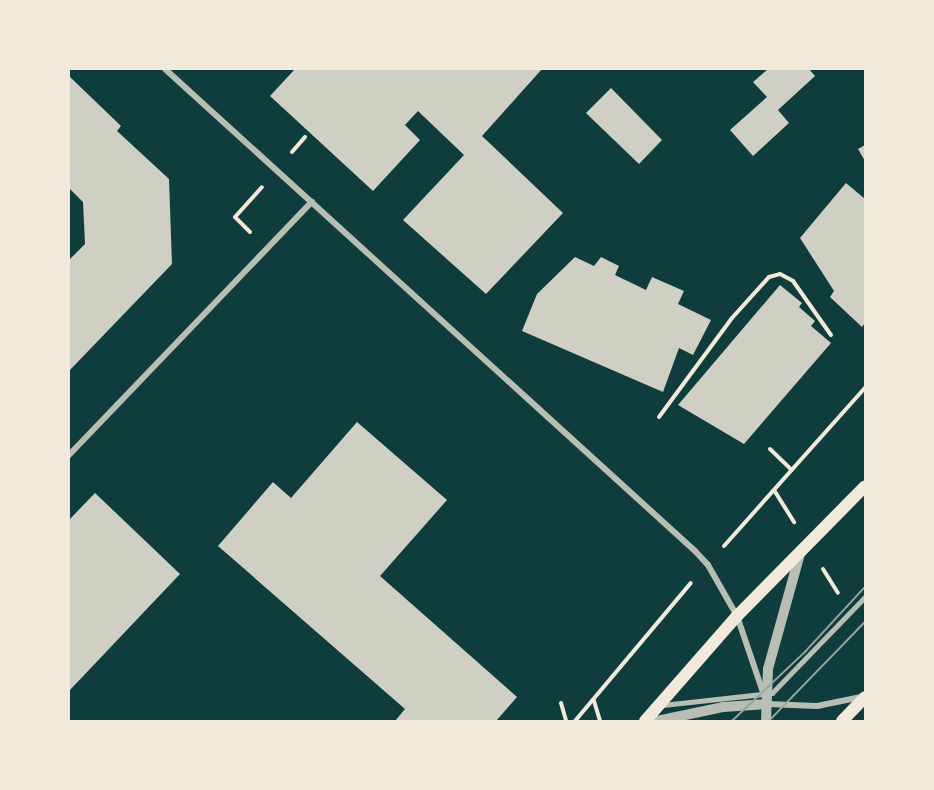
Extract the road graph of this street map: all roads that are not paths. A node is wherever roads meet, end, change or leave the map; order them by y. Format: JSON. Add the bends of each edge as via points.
{"nodes":[{"id":1,"x":165,"y":69,"type":"edge"},
{"id":2,"x":312,"y":202,"type":"junction"},
{"id":3,"x":69,"y":455,"type":"edge"},
{"id":4,"x":865,"y":486,"type":"edge"},
{"id":5,"x":800,"y":554,"type":"junction"},
{"id":6,"x":865,"y":597,"type":"edge"},
{"id":7,"x":737,"y":616,"type":"junction"},
{"id":8,"x":765,"y":697,"type":"junction"},
{"id":9,"x":865,"y":697,"type":"edge"},
{"id":10,"x":658,"y":706,"type":"junction"},
{"id":11,"x":645,"y":721,"type":"edge"},
{"id":12,"x":657,"y":721,"type":"edge"},
{"id":13,"x":766,"y":721,"type":"edge"},
{"id":14,"x":775,"y":721,"type":"edge"},
{"id":15,"x":842,"y":721,"type":"edge"}],
"edges":[{"from":1,"to":2,"type":"street"},
{"from":2,"to":3,"type":"street"},
{"from":2,"to":7,"type":"street","via":[[686,542],[708,565]]},
{"from":4,"to":5,"type":"main road"},
{"from":5,"to":7,"type":"main road"},
{"from":5,"to":8,"type":"street","via":[[773,648]]},
{"from":6,"to":8,"type":"lane"},
{"from":7,"to":8,"type":"street"},
{"from":7,"to":10,"type":"main road"},
{"from":8,"to":9,"type":"street","via":[[818,706]]},
{"from":8,"to":10,"type":"lane"},
{"from":8,"to":12,"type":"street"},
{"from":8,"to":13,"type":"street"},
{"from":8,"to":14,"type":"street"},
{"from":9,"to":15,"type":"main road"},
{"from":10,"to":11,"type":"main road"}]}
